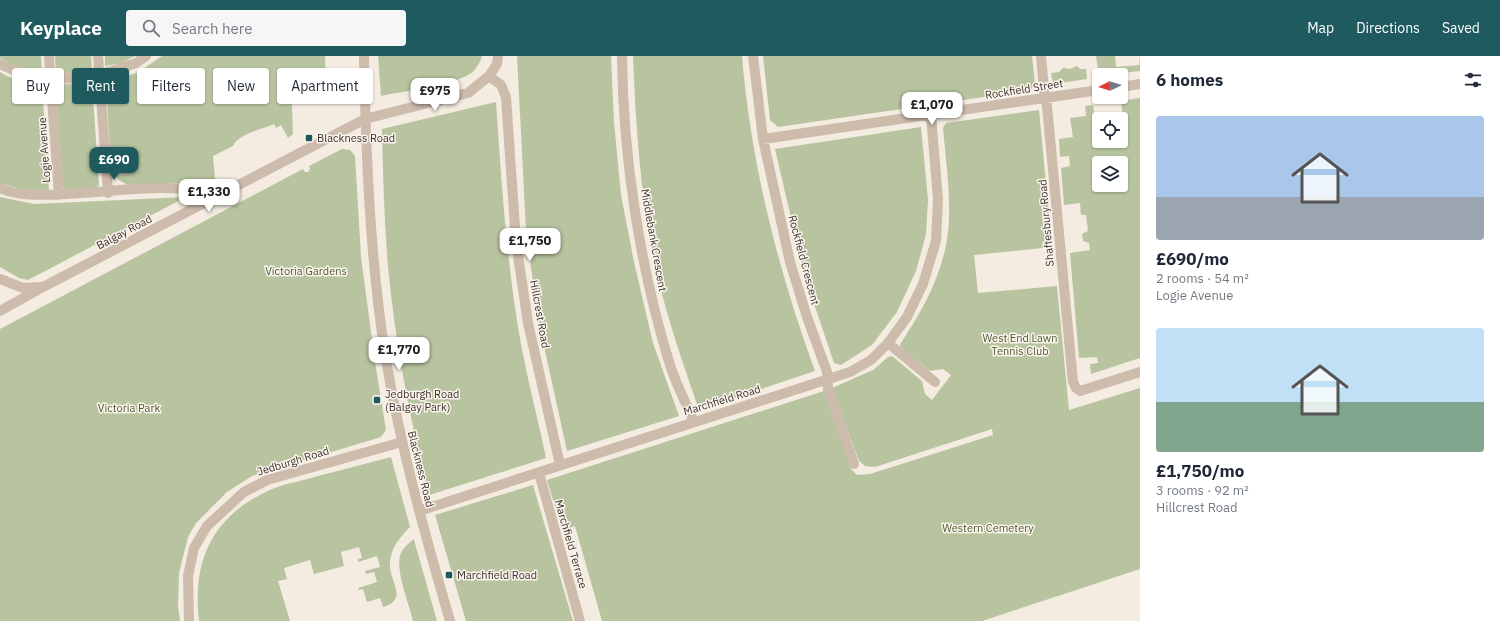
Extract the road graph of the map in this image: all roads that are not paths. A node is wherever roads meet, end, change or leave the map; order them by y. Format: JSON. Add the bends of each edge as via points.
{"nodes":[{"id":1,"x":49,"y":56,"type":"edge"},
{"id":2,"x":98,"y":56,"type":"edge"},
{"id":3,"x":146,"y":56,"type":"edge"},
{"id":4,"x":364,"y":56,"type":"edge"},
{"id":5,"x":498,"y":56,"type":"edge"},
{"id":6,"x":622,"y":56,"type":"edge"},
{"id":7,"x":753,"y":56,"type":"edge"},
{"id":8,"x":1041,"y":56,"type":"edge"},
{"id":9,"x":0,"y":64,"type":"edge"},
{"id":10,"x":50,"y":68,"type":"edge"},
{"id":11,"x":99,"y":68,"type":"edge"},
{"id":12,"x":121,"y":68,"type":"edge"},
{"id":13,"x":12,"y":70,"type":"edge"},
{"id":14,"x":489,"y":76,"type":"junction"},
{"id":15,"x":1140,"y":84,"type":"edge"},
{"id":16,"x":1128,"y":86,"type":"edge"},
{"id":17,"x":1092,"y":91,"type":"edge"},
{"id":18,"x":1046,"y":98,"type":"junction"},
{"id":19,"x":53,"y":104,"type":"edge"},
{"id":20,"x":101,"y":104,"type":"edge"},
{"id":21,"x":931,"y":115,"type":"junction"},
{"id":22,"x":365,"y":118,"type":"junction"},
{"id":23,"x":763,"y":139,"type":"junction"},
{"id":24,"x":0,"y":188,"type":"edge"},
{"id":25,"x":108,"y":193,"type":"junction"},
{"id":26,"x":59,"y":195,"type":"junction"},
{"id":27,"x":219,"y":195,"type":"junction"},
{"id":28,"x":0,"y":279,"type":"edge"},
{"id":29,"x":43,"y":287,"type":"junction"},
{"id":30,"x":0,"y":312,"type":"edge"},
{"id":31,"x":888,"y":343,"type":"junction"},
{"id":32,"x":1140,"y":372,"type":"edge"},
{"id":33,"x":827,"y":379,"type":"junction"},
{"id":34,"x":935,"y":382,"type":"dead end"},
{"id":35,"x":694,"y":422,"type":"junction"},
{"id":36,"x":402,"y":442,"type":"junction"},
{"id":37,"x":854,"y":464,"type":"dead end"},
{"id":38,"x":560,"y":465,"type":"junction"},
{"id":39,"x":539,"y":473,"type":"junction"},
{"id":40,"x":419,"y":511,"type":"junction"},
{"id":41,"x":189,"y":621,"type":"edge"},
{"id":42,"x":450,"y":621,"type":"edge"},
{"id":43,"x":580,"y":621,"type":"edge"}],
"edges":[{"from":1,"to":10,"type":"street","name":"Logie Avenue"},
{"from":2,"to":11,"type":"street"},
{"from":3,"to":12,"type":"street","via":[[136,63]]},
{"from":4,"to":22,"type":"street","name":"Blackness Road"},
{"from":5,"to":14,"type":"street","via":[[497,64]]},
{"from":6,"to":35,"type":"street","name":"Middlebank Crescent","via":[[627,144],[636,217],[651,295],[671,366]]},
{"from":7,"to":23,"type":"street","name":"Rockfield Crescent"},
{"from":8,"to":18,"type":"street","name":"Shaftesbury Road"},
{"from":9,"to":13,"type":"street"},
{"from":14,"to":22,"type":"street","name":"Balgay Road","via":[[468,93]]},
{"from":14,"to":38,"type":"street","name":"Hillcrest Road","via":[[501,85],[506,97],[516,242],[528,323]]},
{"from":15,"to":16,"type":"street"},
{"from":17,"to":18,"type":"street","name":"Rockfield Street"},
{"from":18,"to":21,"type":"street","name":"Rockfield Street"},
{"from":18,"to":32,"type":"street","name":"Shaftesbury Road","via":[[1076,388],[1080,391]]},
{"from":19,"to":26,"type":"street","name":"Logie Avenue"},
{"from":20,"to":25,"type":"street"},
{"from":21,"to":23,"type":"street","name":"Rockfield Street"},
{"from":21,"to":31,"type":"street","name":"Marchfield Road","via":[[938,199],[936,241],[923,284],[907,317]]},
{"from":22,"to":27,"type":"street","name":"Balgay Road"},
{"from":22,"to":36,"type":"street","name":"Blackness Road","via":[[375,277],[386,360]]},
{"from":23,"to":33,"type":"street","name":"Rockfield Crescent","via":[[790,262],[827,372]]},
{"from":24,"to":26,"type":"street","via":[[27,195]]},
{"from":25,"to":26,"type":"street"},
{"from":25,"to":27,"type":"street","via":[[179,187]]},
{"from":27,"to":29,"type":"street","name":"Balgay Road"},
{"from":28,"to":29,"type":"street","via":[[23,288]]},
{"from":29,"to":30,"type":"street","name":"Balgay Road"},
{"from":31,"to":33,"type":"street","name":"Marchfield Road","via":[[871,360],[850,372]]},
{"from":31,"to":34,"type":"street"},
{"from":33,"to":35,"type":"street","name":"Marchfield Road"},
{"from":33,"to":37,"type":"street","name":"Rockfield Crescent","via":[[828,389]]},
{"from":35,"to":38,"type":"street","name":"Marchfield Road"},
{"from":36,"to":40,"type":"street","name":"Blackness Road"},
{"from":36,"to":41,"type":"street","name":"Jedburgh Road","via":[[267,480],[244,492],[207,526],[194,548],[188,576]]},
{"from":38,"to":39,"type":"street","name":"Marchfield Road"},
{"from":39,"to":40,"type":"street","name":"Marchfield Road"},
{"from":39,"to":43,"type":"street","name":"Marchfield Terrace"},
{"from":40,"to":42,"type":"street","name":"Blackness Road"}]}
